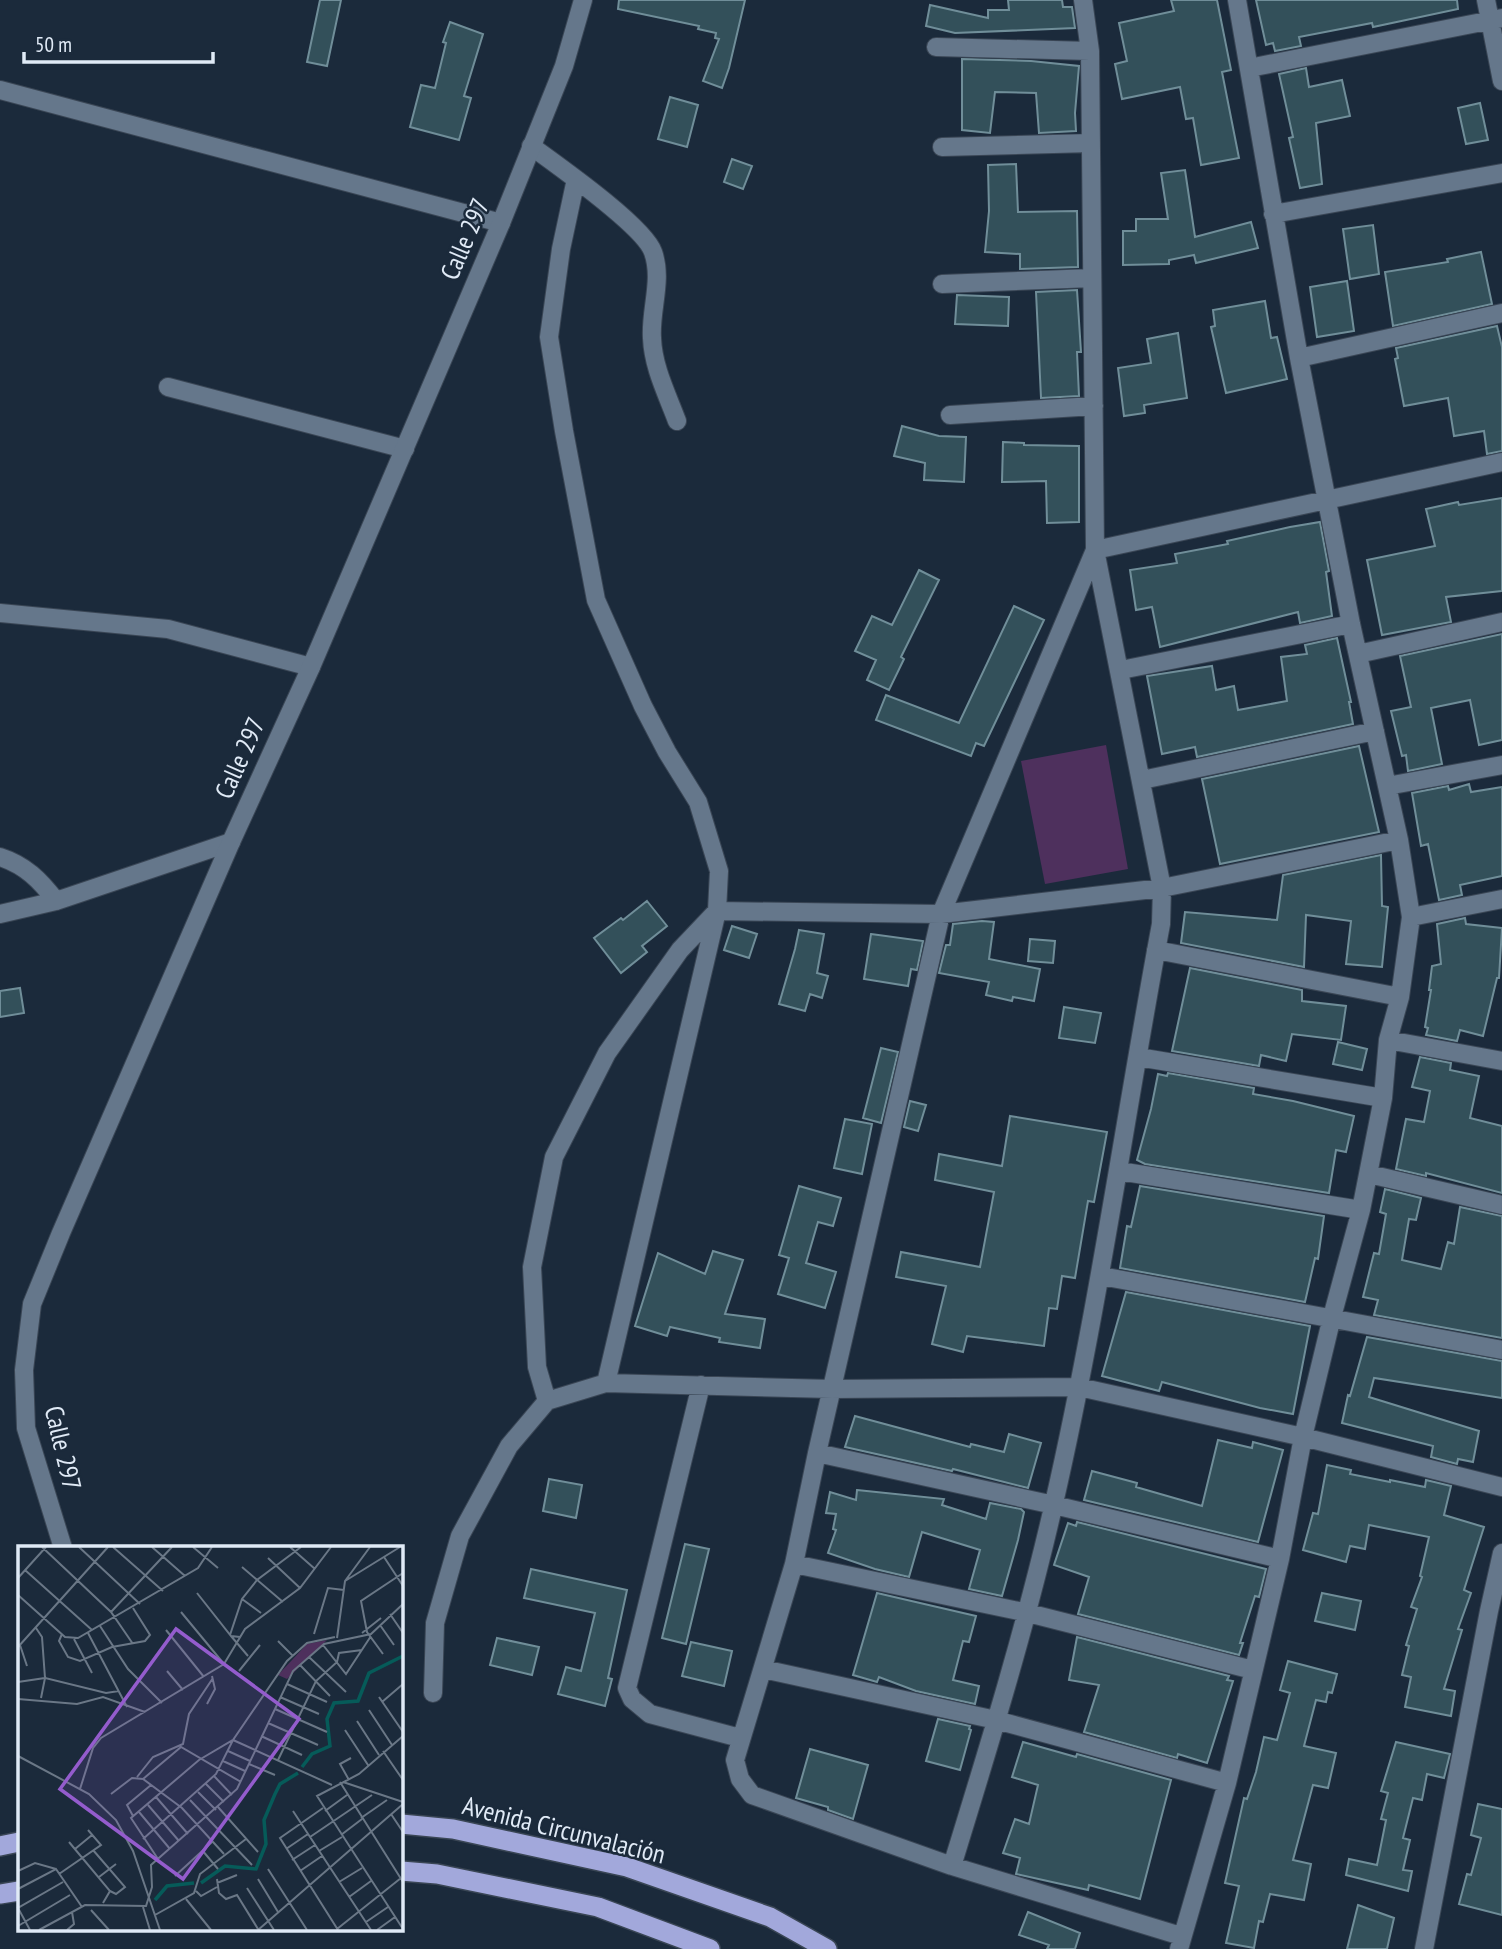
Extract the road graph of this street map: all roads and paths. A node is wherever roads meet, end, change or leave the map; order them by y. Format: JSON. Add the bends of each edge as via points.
{"nodes":[{"id":1,"x":583,"y":0,"type":"edge"},
{"id":2,"x":1083,"y":0,"type":"edge"},
{"id":3,"x":1237,"y":0,"type":"edge"},
{"id":4,"x":1486,"y":0,"type":"edge"},
{"id":5,"x":1495,"y":19,"type":"edge"},
{"id":6,"x":936,"y":47,"type":"dead end"},
{"id":7,"x":1090,"y":51,"type":"junction"},
{"id":8,"x":1250,"y":68,"type":"junction"},
{"id":9,"x":1502,"y":81,"type":"edge"},
{"id":10,"x":0,"y":90,"type":"edge"},
{"id":11,"x":1091,"y":143,"type":"junction"},
{"id":12,"x":531,"y":146,"type":"junction"},
{"id":13,"x":942,"y":147,"type":"dead end"},
{"id":14,"x":1502,"y":173,"type":"edge"},
{"id":15,"x":576,"y":179,"type":"junction"},
{"id":16,"x":1273,"y":215,"type":"junction"},
{"id":17,"x":501,"y":223,"type":"junction"},
{"id":18,"x":1092,"y":278,"type":"junction"},
{"id":19,"x":942,"y":284,"type":"dead end"},
{"id":20,"x":1502,"y":313,"type":"edge"},
{"id":21,"x":1299,"y":358,"type":"junction"},
{"id":22,"x":168,"y":387,"type":"dead end"},
{"id":23,"x":1094,"y":406,"type":"junction"},
{"id":24,"x":950,"y":415,"type":"dead end"},
{"id":25,"x":677,"y":421,"type":"dead end"},
{"id":26,"x":405,"y":449,"type":"junction"},
{"id":27,"x":1502,"y":462,"type":"edge"},
{"id":28,"x":1329,"y":501,"type":"junction"},
{"id":29,"x":1095,"y":550,"type":"junction"},
{"id":30,"x":0,"y":613,"type":"edge"},
{"id":31,"x":1502,"y":622,"type":"edge"},
{"id":32,"x":1352,"y":624,"type":"junction"},
{"id":33,"x":1358,"y":654,"type":"junction"},
{"id":34,"x":311,"y":667,"type":"junction"},
{"id":35,"x":1121,"y":670,"type":"junction"},
{"id":36,"x":1375,"y":731,"type":"junction"},
{"id":37,"x":1502,"y":765,"type":"edge"},
{"id":38,"x":1142,"y":780,"type":"junction"},
{"id":39,"x":1387,"y":786,"type":"junction"},
{"id":40,"x":1399,"y":839,"type":"junction"},
{"id":41,"x":231,"y":842,"type":"junction"},
{"id":42,"x":0,"y":857,"type":"edge"},
{"id":43,"x":1162,"y":888,"type":"junction"},
{"id":44,"x":1502,"y":899,"type":"edge"},
{"id":45,"x":56,"y":901,"type":"junction"},
{"id":46,"x":717,"y":911,"type":"junction"},
{"id":47,"x":0,"y":914,"type":"edge"},
{"id":48,"x":941,"y":914,"type":"junction"},
{"id":49,"x":1411,"y":917,"type":"junction"},
{"id":50,"x":1156,"y":950,"type":"junction"},
{"id":51,"x":1400,"y":997,"type":"junction"},
{"id":52,"x":1388,"y":1040,"type":"junction"},
{"id":53,"x":1138,"y":1057,"type":"junction"},
{"id":54,"x":1502,"y":1061,"type":"edge"},
{"id":55,"x":1383,"y":1098,"type":"junction"},
{"id":56,"x":1119,"y":1171,"type":"junction"},
{"id":57,"x":1369,"y":1174,"type":"junction"},
{"id":58,"x":1502,"y":1205,"type":"edge"},
{"id":59,"x":1362,"y":1210,"type":"junction"},
{"id":60,"x":1101,"y":1276,"type":"junction"},
{"id":61,"x":1332,"y":1317,"type":"junction"},
{"id":62,"x":1502,"y":1350,"type":"edge"},
{"id":63,"x":606,"y":1383,"type":"junction"},
{"id":64,"x":701,"y":1385,"type":"junction"},
{"id":65,"x":1079,"y":1387,"type":"junction"},
{"id":66,"x":832,"y":1389,"type":"junction"},
{"id":67,"x":547,"y":1402,"type":"junction"},
{"id":68,"x":1303,"y":1437,"type":"junction"},
{"id":69,"x":817,"y":1453,"type":"junction"},
{"id":70,"x":1502,"y":1487,"type":"edge"},
{"id":71,"x":1054,"y":1505,"type":"junction"},
{"id":72,"x":62,"y":1546,"type":"edge"},
{"id":73,"x":1502,"y":1553,"type":"edge"},
{"id":74,"x":1280,"y":1559,"type":"junction"},
{"id":75,"x":794,"y":1564,"type":"junction"},
{"id":76,"x":1495,"y":1612,"type":"edge"},
{"id":77,"x":1028,"y":1613,"type":"junction"},
{"id":78,"x":763,"y":1668,"type":"junction"},
{"id":79,"x":1253,"y":1670,"type":"junction"},
{"id":80,"x":433,"y":1693,"type":"dead end"},
{"id":81,"x":996,"y":1720,"type":"junction"},
{"id":82,"x":740,"y":1738,"type":"junction"},
{"id":83,"x":1227,"y":1783,"type":"junction"},
{"id":84,"x":402,"y":1824,"type":"edge"},
{"id":85,"x":18,"y":1842,"type":"edge"},
{"id":86,"x":0,"y":1846,"type":"edge"},
{"id":87,"x":952,"y":1866,"type":"junction"},
{"id":88,"x":402,"y":1871,"type":"edge"},
{"id":89,"x":18,"y":1891,"type":"edge"},
{"id":90,"x":0,"y":1894,"type":"edge"},
{"id":91,"x":1180,"y":1942,"type":"edge"},
{"id":92,"x":710,"y":1949,"type":"edge"},
{"id":93,"x":827,"y":1949,"type":"edge"},
{"id":94,"x":1424,"y":1949,"type":"edge"}],
"edges":[{"from":1,"to":12,"type":"street","name":"Calle 297","via":[[564,66]]},
{"from":2,"to":7,"type":"street"},
{"from":3,"to":8,"type":"street"},
{"from":4,"to":5,"type":"street"},
{"from":5,"to":8,"type":"street"},
{"from":5,"to":9,"type":"street"},
{"from":6,"to":7,"type":"street"},
{"from":7,"to":11,"type":"street"},
{"from":8,"to":16,"type":"street"},
{"from":10,"to":17,"type":"street"},
{"from":11,"to":13,"type":"street"},
{"from":11,"to":18,"type":"street"},
{"from":12,"to":15,"type":"street"},
{"from":12,"to":17,"type":"street","name":"Calle 297"},
{"from":14,"to":16,"type":"street"},
{"from":15,"to":25,"type":"street","via":[[643,236],[653,252],[652,338],[657,367]]},
{"from":15,"to":46,"type":"street","via":[[549,337],[596,600],[643,706],[698,802],[719,870]]},
{"from":16,"to":21,"type":"street"},
{"from":17,"to":26,"type":"street","name":"Calle 297"},
{"from":18,"to":19,"type":"street"},
{"from":18,"to":23,"type":"street"},
{"from":20,"to":21,"type":"street"},
{"from":21,"to":28,"type":"street"},
{"from":22,"to":26,"type":"street"},
{"from":23,"to":24,"type":"street"},
{"from":23,"to":29,"type":"street"},
{"from":26,"to":34,"type":"street","name":"Calle 297"},
{"from":27,"to":28,"type":"street"},
{"from":28,"to":29,"type":"street"},
{"from":28,"to":32,"type":"street"},
{"from":29,"to":35,"type":"street"},
{"from":29,"to":48,"type":"street"},
{"from":30,"to":34,"type":"street","via":[[168,629]]},
{"from":31,"to":33,"type":"street"},
{"from":32,"to":33,"type":"street"},
{"from":32,"to":35,"type":"street"},
{"from":33,"to":36,"type":"street"},
{"from":34,"to":41,"type":"street","name":"Calle 297"},
{"from":35,"to":38,"type":"street"},
{"from":36,"to":38,"type":"street"},
{"from":36,"to":39,"type":"street"},
{"from":37,"to":39,"type":"street"},
{"from":38,"to":43,"type":"street"},
{"from":39,"to":40,"type":"street"},
{"from":40,"to":43,"type":"street"},
{"from":40,"to":49,"type":"street"},
{"from":41,"to":45,"type":"street"},
{"from":41,"to":72,"type":"street","name":"Calle 297","via":[[33,1304],[24,1370],[26,1428]]},
{"from":42,"to":45,"type":"street","via":[[20,864]]},
{"from":43,"to":48,"type":"street"},
{"from":43,"to":50,"type":"street"},
{"from":44,"to":49,"type":"street"},
{"from":45,"to":47,"type":"street"},
{"from":46,"to":48,"type":"street"},
{"from":46,"to":63,"type":"street"},
{"from":46,"to":67,"type":"street","via":[[680,950],[607,1054],[554,1157],[532,1267],[537,1367]]},
{"from":48,"to":66,"type":"street"},
{"from":49,"to":51,"type":"street"},
{"from":50,"to":51,"type":"street"},
{"from":50,"to":53,"type":"street"},
{"from":51,"to":52,"type":"street"},
{"from":52,"to":54,"type":"street"},
{"from":52,"to":55,"type":"street"},
{"from":53,"to":55,"type":"street"},
{"from":53,"to":56,"type":"street"},
{"from":55,"to":57,"type":"street"},
{"from":56,"to":59,"type":"street"},
{"from":56,"to":60,"type":"street"},
{"from":57,"to":58,"type":"street"},
{"from":57,"to":59,"type":"street"},
{"from":59,"to":61,"type":"street"},
{"from":60,"to":61,"type":"street"},
{"from":60,"to":65,"type":"street"},
{"from":61,"to":62,"type":"street"},
{"from":61,"to":68,"type":"street"},
{"from":63,"to":64,"type":"street"},
{"from":63,"to":67,"type":"street"},
{"from":64,"to":66,"type":"street"},
{"from":64,"to":82,"type":"street","via":[[627,1688],[632,1699],[650,1714]]},
{"from":65,"to":66,"type":"street"},
{"from":65,"to":68,"type":"street"},
{"from":65,"to":71,"type":"street"},
{"from":66,"to":69,"type":"street"},
{"from":67,"to":80,"type":"street","via":[[509,1446],[460,1536],[435,1623]]},
{"from":68,"to":70,"type":"street"},
{"from":68,"to":74,"type":"street"},
{"from":69,"to":71,"type":"street"},
{"from":69,"to":75,"type":"street"},
{"from":71,"to":74,"type":"street"},
{"from":71,"to":77,"type":"street"},
{"from":73,"to":76,"type":"street"},
{"from":74,"to":79,"type":"street"},
{"from":75,"to":77,"type":"street"},
{"from":75,"to":78,"type":"street"},
{"from":76,"to":94,"type":"street"},
{"from":77,"to":79,"type":"street"},
{"from":77,"to":81,"type":"street"},
{"from":78,"to":81,"type":"street"},
{"from":78,"to":82,"type":"street"},
{"from":79,"to":83,"type":"street"},
{"from":81,"to":83,"type":"street"},
{"from":81,"to":87,"type":"street"},
{"from":82,"to":87,"type":"street","via":[[734,1759],[740,1779],[752,1795]]},
{"from":83,"to":91,"type":"street"},
{"from":84,"to":93,"type":"highway","name":"Avenida Circunvalación","via":[[453,1829],[627,1867],[771,1917]]},
{"from":85,"to":86,"type":"highway"},
{"from":87,"to":91,"type":"street"},
{"from":88,"to":92,"type":"highway","via":[[598,1907]]},
{"from":89,"to":90,"type":"highway"}]}
